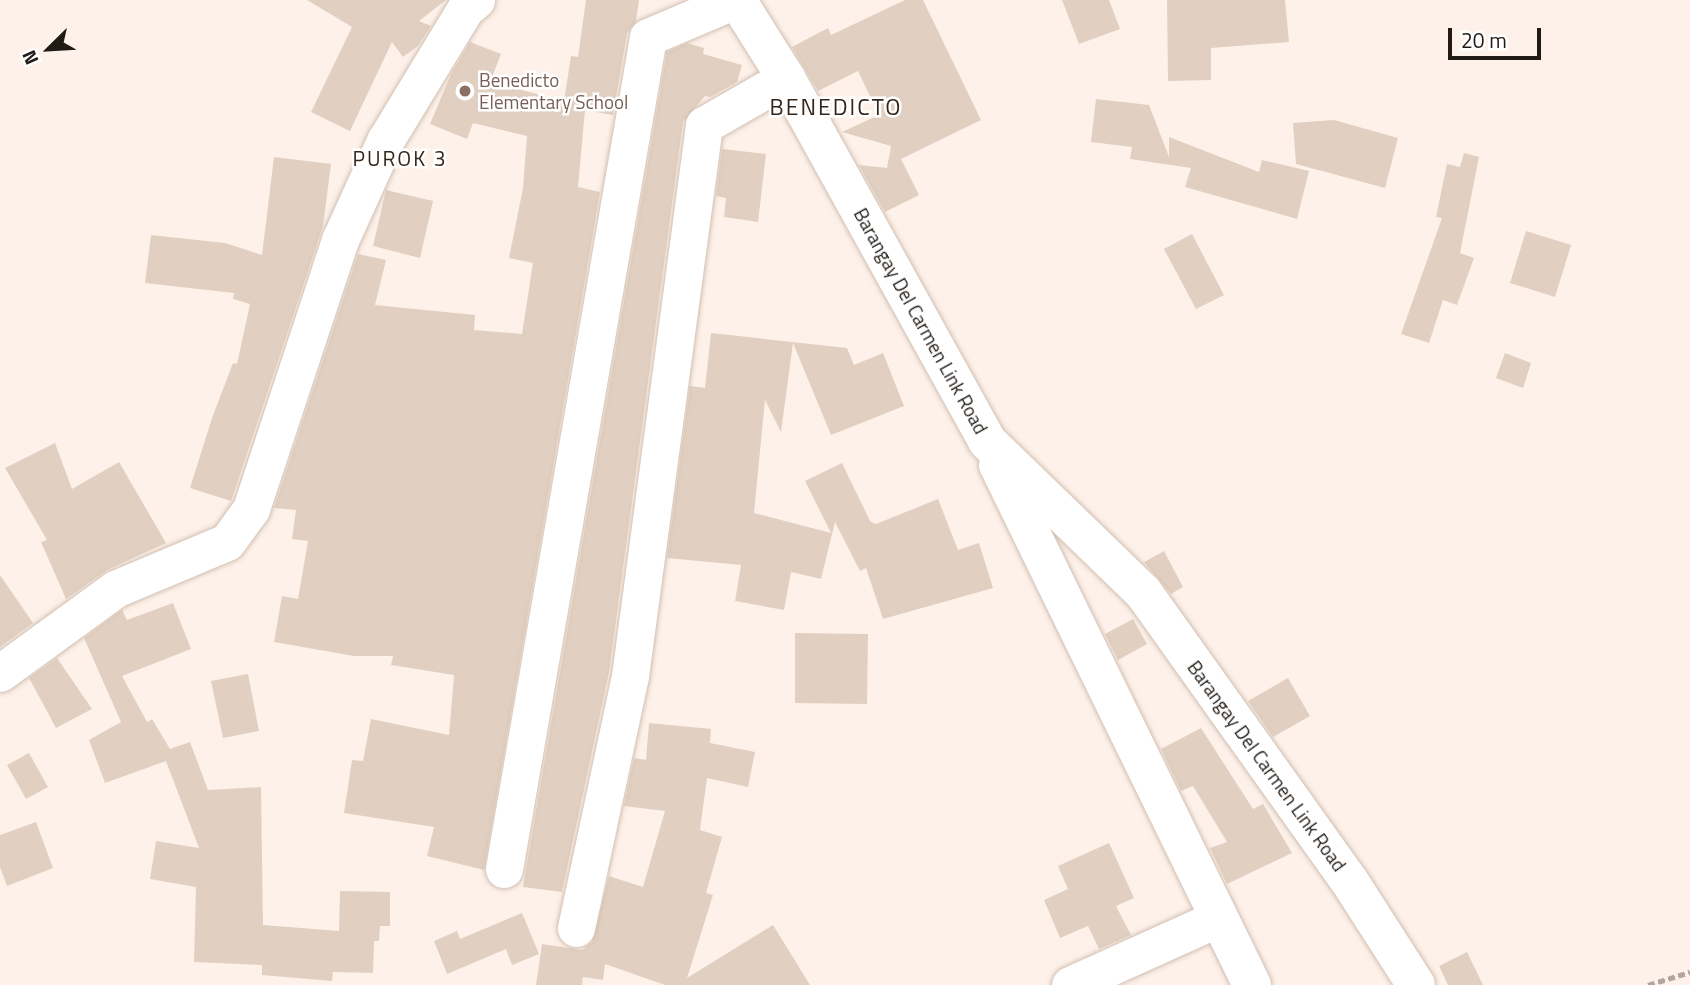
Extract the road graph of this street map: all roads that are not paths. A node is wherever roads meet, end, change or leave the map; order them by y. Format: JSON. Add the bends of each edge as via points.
{"nodes":[{"id":1,"x":476,"y":0,"type":"edge"},
{"id":2,"x":736,"y":0,"type":"edge"},
{"id":3,"x":786,"y":78,"type":"junction"},
{"id":4,"x":987,"y":441,"type":"junction"},
{"id":5,"x":0,"y":673,"type":"edge"},
{"id":6,"x":503,"y":869,"type":"dead end"},
{"id":7,"x":1216,"y":919,"type":"junction"},
{"id":8,"x":576,"y":928,"type":"dead end"},
{"id":9,"x":1070,"y":985,"type":"edge"},
{"id":10,"x":1252,"y":985,"type":"edge"},
{"id":11,"x":1416,"y":985,"type":"edge"}],
"edges":[{"from":1,"to":5,"type":"street","via":[[466,8],[385,141],[340,240],[251,509],[228,542],[115,589]]},
{"from":2,"to":3,"type":"street","name":"Barangay Del Carmen Link Road"},
{"from":2,"to":6,"type":"street","via":[[648,37]]},
{"from":3,"to":4,"type":"street","name":"Barangay Del Carmen Link Road"},
{"from":3,"to":8,"type":"street","via":[[704,125],[630,676]]},
{"from":4,"to":7,"type":"street"},
{"from":4,"to":11,"type":"street","name":"Barangay Del Carmen Link Road","via":[[1143,592],[1350,882]]},
{"from":7,"to":9,"type":"street"},
{"from":7,"to":10,"type":"street"}]}
